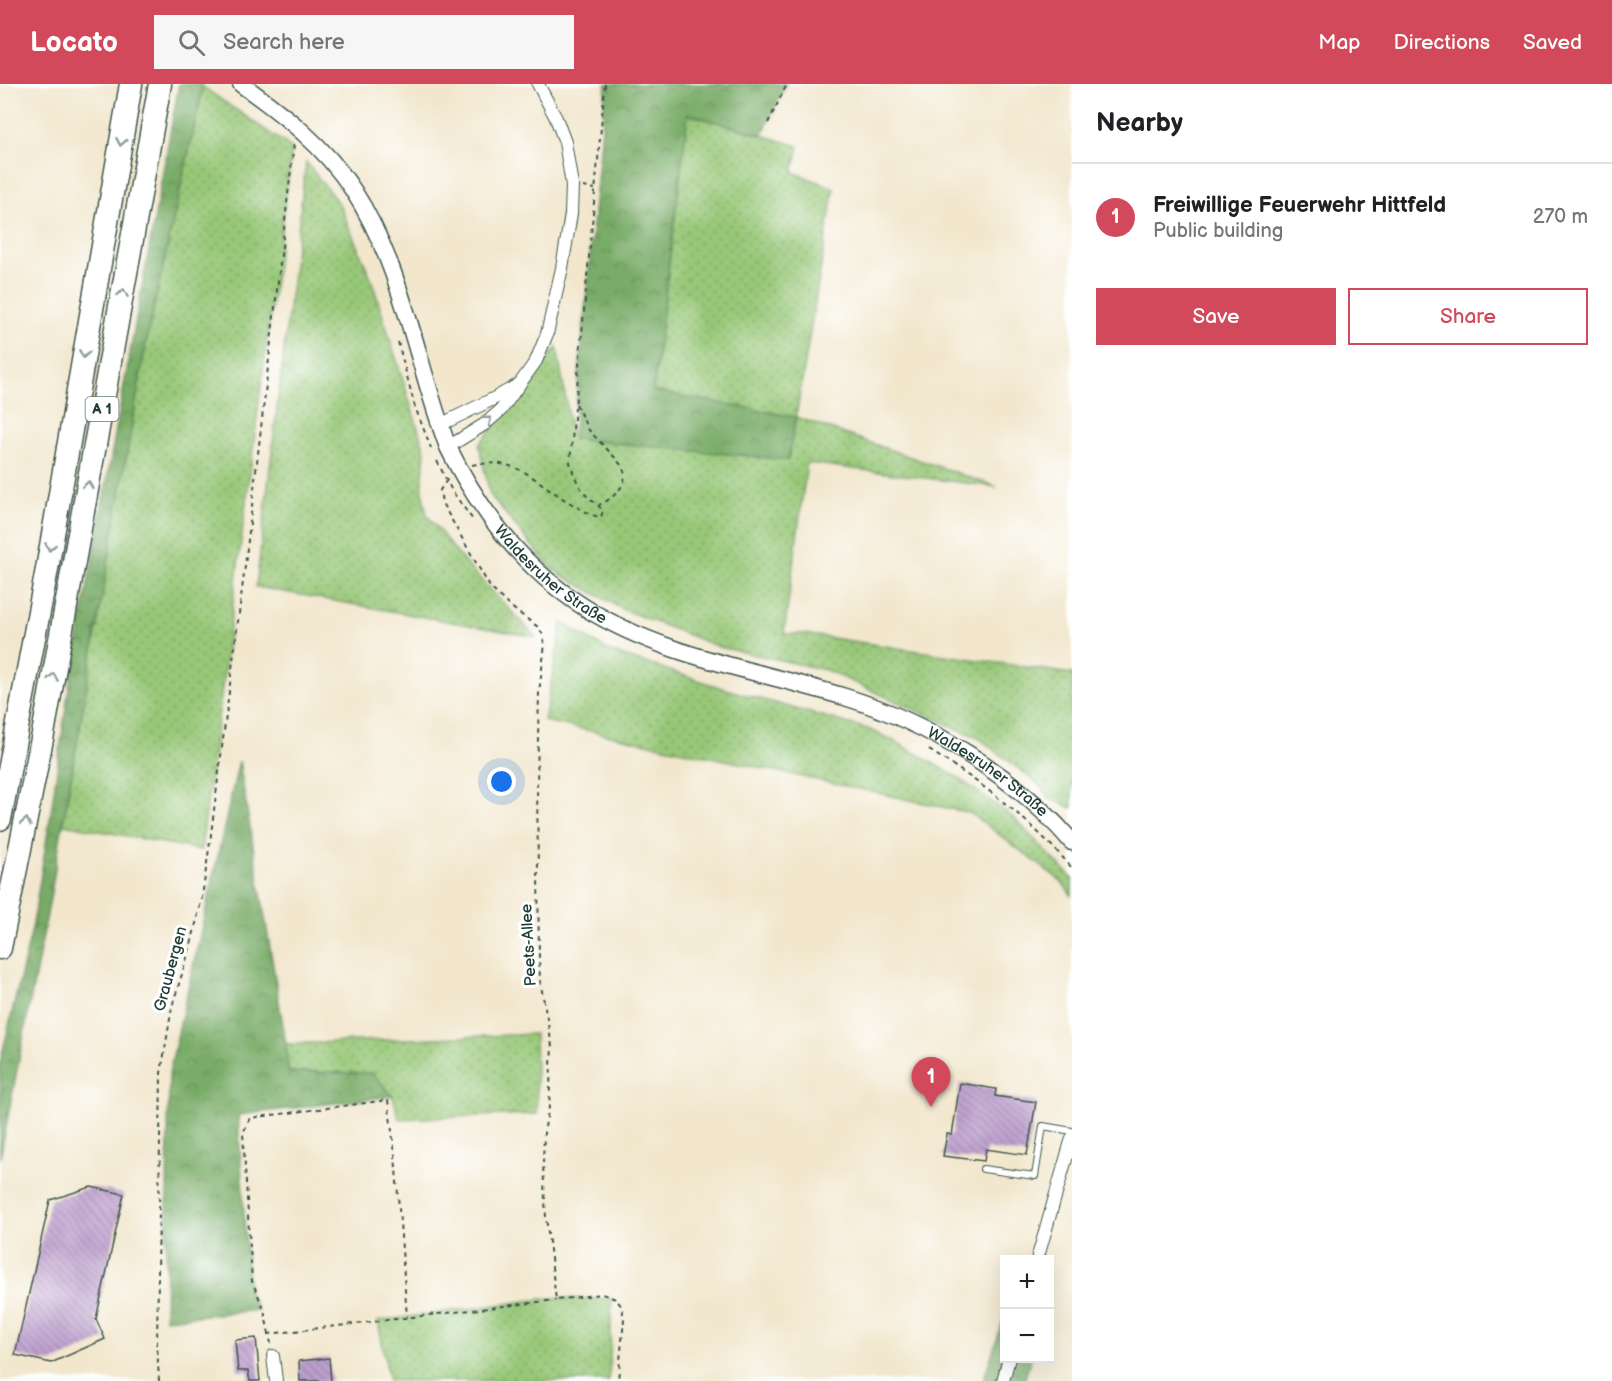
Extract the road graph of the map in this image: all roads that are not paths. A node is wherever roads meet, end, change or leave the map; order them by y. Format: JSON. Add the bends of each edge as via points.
{"nodes":[{"id":1,"x":131,"y":84,"type":"edge"},
{"id":2,"x":160,"y":84,"type":"edge"},
{"id":3,"x":241,"y":84,"type":"edge"},
{"id":4,"x":538,"y":84,"type":"edge"},
{"id":5,"x":519,"y":384,"type":"junction"},
{"id":6,"x":440,"y":425,"type":"junction"},
{"id":7,"x":448,"y":447,"type":"junction"},
{"id":8,"x":0,"y":819,"type":"edge"},
{"id":9,"x":1071,"y":838,"type":"edge"},
{"id":10,"x":0,"y":948,"type":"edge"},
{"id":11,"x":1072,"y":1131,"type":"edge"},
{"id":12,"x":1072,"y":1138,"type":"edge"},
{"id":13,"x":983,"y":1168,"type":"dead end"},
{"id":14,"x":1038,"y":1255,"type":"edge"},
{"id":15,"x":273,"y":1356,"type":"road end"},
{"id":16,"x":1008,"y":1363,"type":"edge"},
{"id":17,"x":276,"y":1381,"type":"edge"},
{"id":18,"x":1003,"y":1381,"type":"edge"}],
"edges":[{"from":1,"to":8,"type":"highway","number":"A 1","one_way":true},
{"from":10,"to":2,"type":"highway","number":"A 1","one_way":true,"via":[[43,734]]},
{"from":3,"to":6,"type":"street","name":"Waldesruher Straße","via":[[318,147],[352,189],[369,218],[398,287]]},
{"from":4,"to":5,"type":"street","via":[[565,142],[572,185],[571,214],[547,334],[536,361]]},
{"from":5,"to":6,"type":"street"},
{"from":7,"to":5,"type":"street","one_way":true,"via":[[493,417]]},
{"from":6,"to":7,"type":"street","name":"Waldesruher Straße"},
{"from":7,"to":9,"type":"street","name":"Waldesruher Straße","via":[[498,528],[532,565],[585,608],[655,642],[847,697],[913,724],[991,770]]},
{"from":11,"to":13,"type":"lane","via":[[1043,1126],[1035,1176]]},
{"from":12,"to":14,"type":"street"},
{"from":15,"to":17,"type":"street"},
{"from":16,"to":18,"type":"street"}]}
